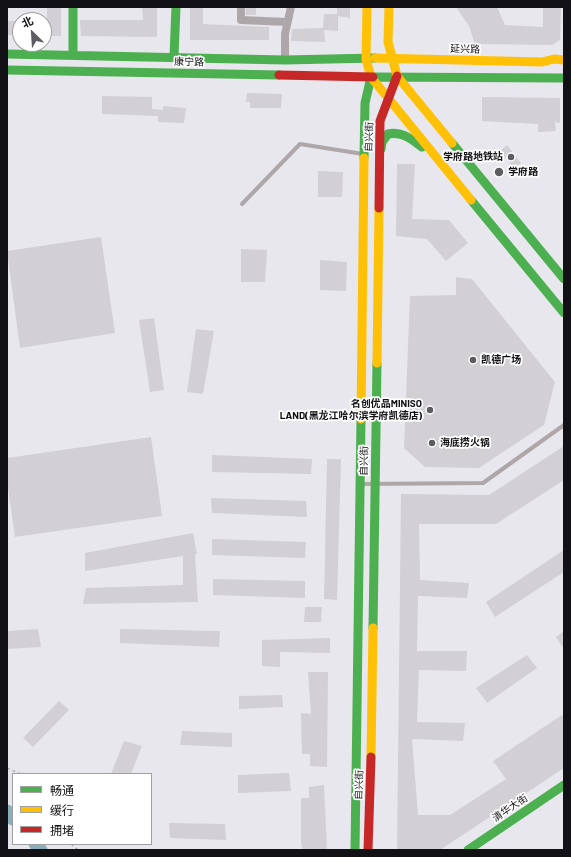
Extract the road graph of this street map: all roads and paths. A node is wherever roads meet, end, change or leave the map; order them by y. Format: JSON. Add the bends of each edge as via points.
{"nodes":[{"id":1,"x":73,"y":7,"type":"edge"},
{"id":2,"x":176,"y":7,"type":"edge"},
{"id":3,"x":241,"y":7,"type":"edge"},
{"id":4,"x":291,"y":7,"type":"edge"},
{"id":5,"x":367,"y":7,"type":"edge"},
{"id":6,"x":388,"y":7,"type":"edge"},
{"id":7,"x":287,"y":22,"type":"junction"},
{"id":8,"x":7,"y":54,"type":"edge"},
{"id":9,"x":73,"y":55,"type":"junction"},
{"id":10,"x":174,"y":56,"type":"junction"},
{"id":11,"x":391,"y":58,"type":"junction"},
{"id":12,"x":366,"y":59,"type":"junction"},
{"id":13,"x":285,"y":60,"type":"junction"},
{"id":14,"x":564,"y":60,"type":"edge"},
{"id":15,"x":542,"y":62,"type":"junction"},
{"id":16,"x":7,"y":70,"type":"edge"},
{"id":17,"x":564,"y":70,"type":"edge"},
{"id":18,"x":397,"y":76,"type":"junction"},
{"id":19,"x":372,"y":77,"type":"junction"},
{"id":20,"x":564,"y":78,"type":"edge"},
{"id":21,"x":388,"y":99,"type":"junction"},
{"id":22,"x":366,"y":154,"type":"junction"},
{"id":23,"x":434,"y":156,"type":"junction"},
{"id":24,"x":379,"y":158,"type":"junction"},
{"id":25,"x":242,"y":204,"type":"dead end"},
{"id":26,"x":564,"y":279,"type":"edge"},
{"id":27,"x":564,"y":313,"type":"edge"},
{"id":28,"x":564,"y":425,"type":"edge"},
{"id":29,"x":361,"y":484,"type":"junction"},
{"id":30,"x":375,"y":484,"type":"junction"},
{"id":31,"x":7,"y":768,"type":"edge"},
{"id":32,"x":19,"y":773,"type":"edge"},
{"id":33,"x":564,"y":785,"type":"edge"},
{"id":34,"x":564,"y":794,"type":"edge"},
{"id":35,"x":355,"y":850,"type":"edge"},
{"id":36,"x":368,"y":850,"type":"edge"},
{"id":37,"x":468,"y":850,"type":"edge"},
{"id":38,"x":480,"y":850,"type":"edge"}],
"edges":[{"from":1,"to":9,"type":"main road"},
{"from":2,"to":10,"type":"main road"},
{"from":3,"to":7,"type":"street","via":[[241,20]]},
{"from":4,"to":7,"type":"street"},
{"from":5,"to":12,"type":"main road"},
{"from":6,"to":11,"type":"main road","via":[[388,42]]},
{"from":7,"to":13,"type":"street"},
{"from":8,"to":9,"type":"main road","name":"康宁路"},
{"from":9,"to":10,"type":"main road","name":"康宁路"},
{"from":10,"to":13,"type":"main road","name":"康宁路"},
{"from":11,"to":12,"type":"main road","name":"延兴路"},
{"from":11,"to":15,"type":"main road","name":"延兴路"},
{"from":11,"to":18,"type":"main road"},
{"from":12,"to":13,"type":"main road","name":"康宁路"},
{"from":12,"to":19,"type":"main road"},
{"from":14,"to":15,"type":"main road","name":"延兴路"},
{"from":15,"to":17,"type":"main road"},
{"from":16,"to":19,"type":"main road","name":"康宁路"},
{"from":18,"to":19,"type":"main road"},
{"from":18,"to":20,"type":"main road"},
{"from":18,"to":21,"type":"main road","name":"自兴街"},
{"from":18,"to":26,"type":"main road"},
{"from":19,"to":21,"type":"main road"},
{"from":19,"to":22,"type":"main road","name":"自兴街","via":[[365,103]]},
{"from":21,"to":23,"type":"main road"},
{"from":21,"to":24,"type":"main road","name":"自兴街","via":[[380,121]]},
{"from":22,"to":25,"type":"lane","via":[[300,144]]},
{"from":22,"to":29,"type":"main road","name":"自兴街"},
{"from":23,"to":24,"type":"main road","via":[[406,135],[396,132],[388,134],[382,142]]},
{"from":23,"to":27,"type":"main road"},
{"from":24,"to":30,"type":"main road","name":"自兴街"},
{"from":28,"to":30,"type":"lane","via":[[483,483]]},
{"from":29,"to":30,"type":"lane"},
{"from":29,"to":35,"type":"main road","name":"自兴街"},
{"from":30,"to":36,"type":"main road","name":"自兴街"},
{"from":31,"to":32,"type":"path"},
{"from":33,"to":37,"type":"main road","name":"清华大街"},
{"from":34,"to":38,"type":"main road","name":"清华大街"}]}
